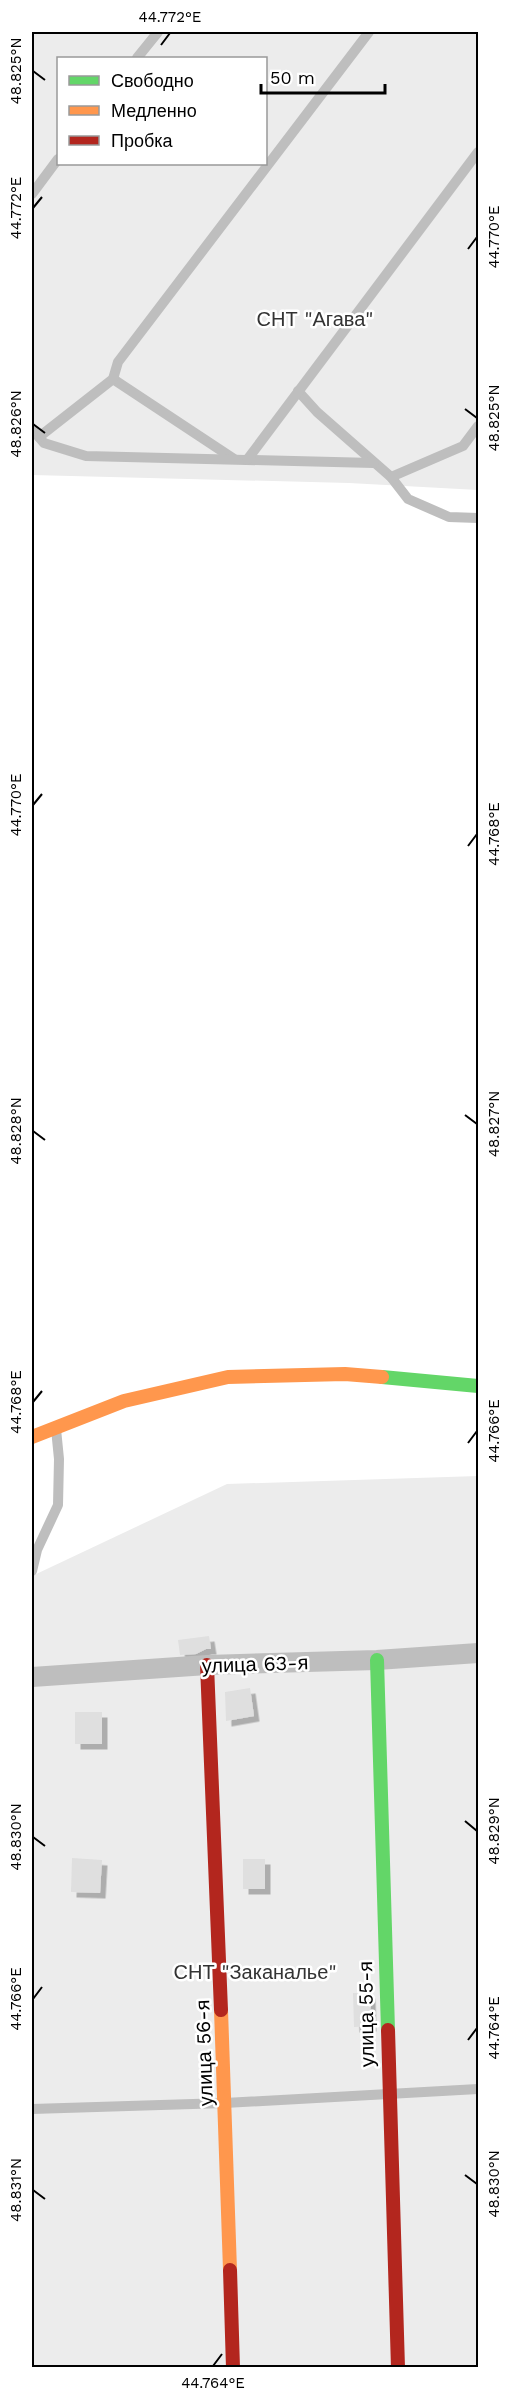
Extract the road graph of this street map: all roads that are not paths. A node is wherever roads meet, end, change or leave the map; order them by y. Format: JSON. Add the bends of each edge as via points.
{"nodes":[{"id":1,"x":158,"y":32,"type":"edge"},
{"id":2,"x":369,"y":32,"type":"edge"},
{"id":3,"x":138,"y":57,"type":"edge"},
{"id":4,"x":478,"y":152,"type":"edge"},
{"id":5,"x":57,"y":160,"type":"edge"},
{"id":6,"x":32,"y":194,"type":"edge"},
{"id":7,"x":113,"y":379,"type":"junction"},
{"id":8,"x":298,"y":391,"type":"junction"},
{"id":9,"x":478,"y":426,"type":"edge"},
{"id":10,"x":35,"y":433,"type":"edge"},
{"id":11,"x":235,"y":460,"type":"junction"},
{"id":12,"x":247,"y":460,"type":"junction"},
{"id":13,"x":374,"y":463,"type":"junction"},
{"id":14,"x":391,"y":477,"type":"junction"},
{"id":15,"x":478,"y":518,"type":"edge"},
{"id":16,"x":478,"y":1386,"type":"edge"},
{"id":17,"x":56,"y":1427,"type":"junction"},
{"id":18,"x":32,"y":1437,"type":"edge"},
{"id":19,"x":32,"y":1570,"type":"edge"},
{"id":20,"x":478,"y":1653,"type":"edge"},
{"id":21,"x":377,"y":1660,"type":"junction"},
{"id":22,"x":207,"y":1665,"type":"junction"},
{"id":23,"x":32,"y":1677,"type":"edge"},
{"id":24,"x":478,"y":2089,"type":"edge"},
{"id":25,"x":388,"y":2094,"type":"junction"},
{"id":26,"x":225,"y":2103,"type":"junction"},
{"id":27,"x":32,"y":2109,"type":"edge"},
{"id":28,"x":233,"y":2367,"type":"edge"},
{"id":29,"x":398,"y":2367,"type":"edge"}],
"edges":[{"from":1,"to":3,"type":"lane"},
{"from":2,"to":7,"type":"lane","via":[[118,362]]},
{"from":4,"to":8,"type":"lane"},
{"from":5,"to":6,"type":"lane"},
{"from":7,"to":10,"type":"lane"},
{"from":7,"to":11,"type":"lane"},
{"from":8,"to":12,"type":"lane"},
{"from":8,"to":13,"type":"lane"},
{"from":9,"to":14,"type":"lane","via":[[463,446]]},
{"from":10,"to":11,"type":"lane","via":[[44,443],[86,456]]},
{"from":11,"to":12,"type":"lane"},
{"from":12,"to":13,"type":"lane"},
{"from":13,"to":14,"type":"lane"},
{"from":14,"to":15,"type":"lane","via":[[408,500],[448,516]]},
{"from":16,"to":17,"type":"street","via":[[345,1374],[228,1377],[124,1401]]},
{"from":17,"to":18,"type":"street"},
{"from":17,"to":19,"type":"lane","via":[[58,1505]]},
{"from":20,"to":21,"type":"street","name":"улица 63-я"},
{"from":21,"to":22,"type":"street","name":"улица 63-я"},
{"from":21,"to":25,"type":"street","name":"улица 55-я"},
{"from":22,"to":23,"type":"street","name":"улица 63-я"},
{"from":22,"to":26,"type":"street","name":"улица 56-я"},
{"from":24,"to":25,"type":"lane"},
{"from":25,"to":26,"type":"lane"},
{"from":25,"to":29,"type":"street","name":"улица 55-я"},
{"from":26,"to":27,"type":"lane"},
{"from":26,"to":28,"type":"street","name":"улица 56-я"}]}
